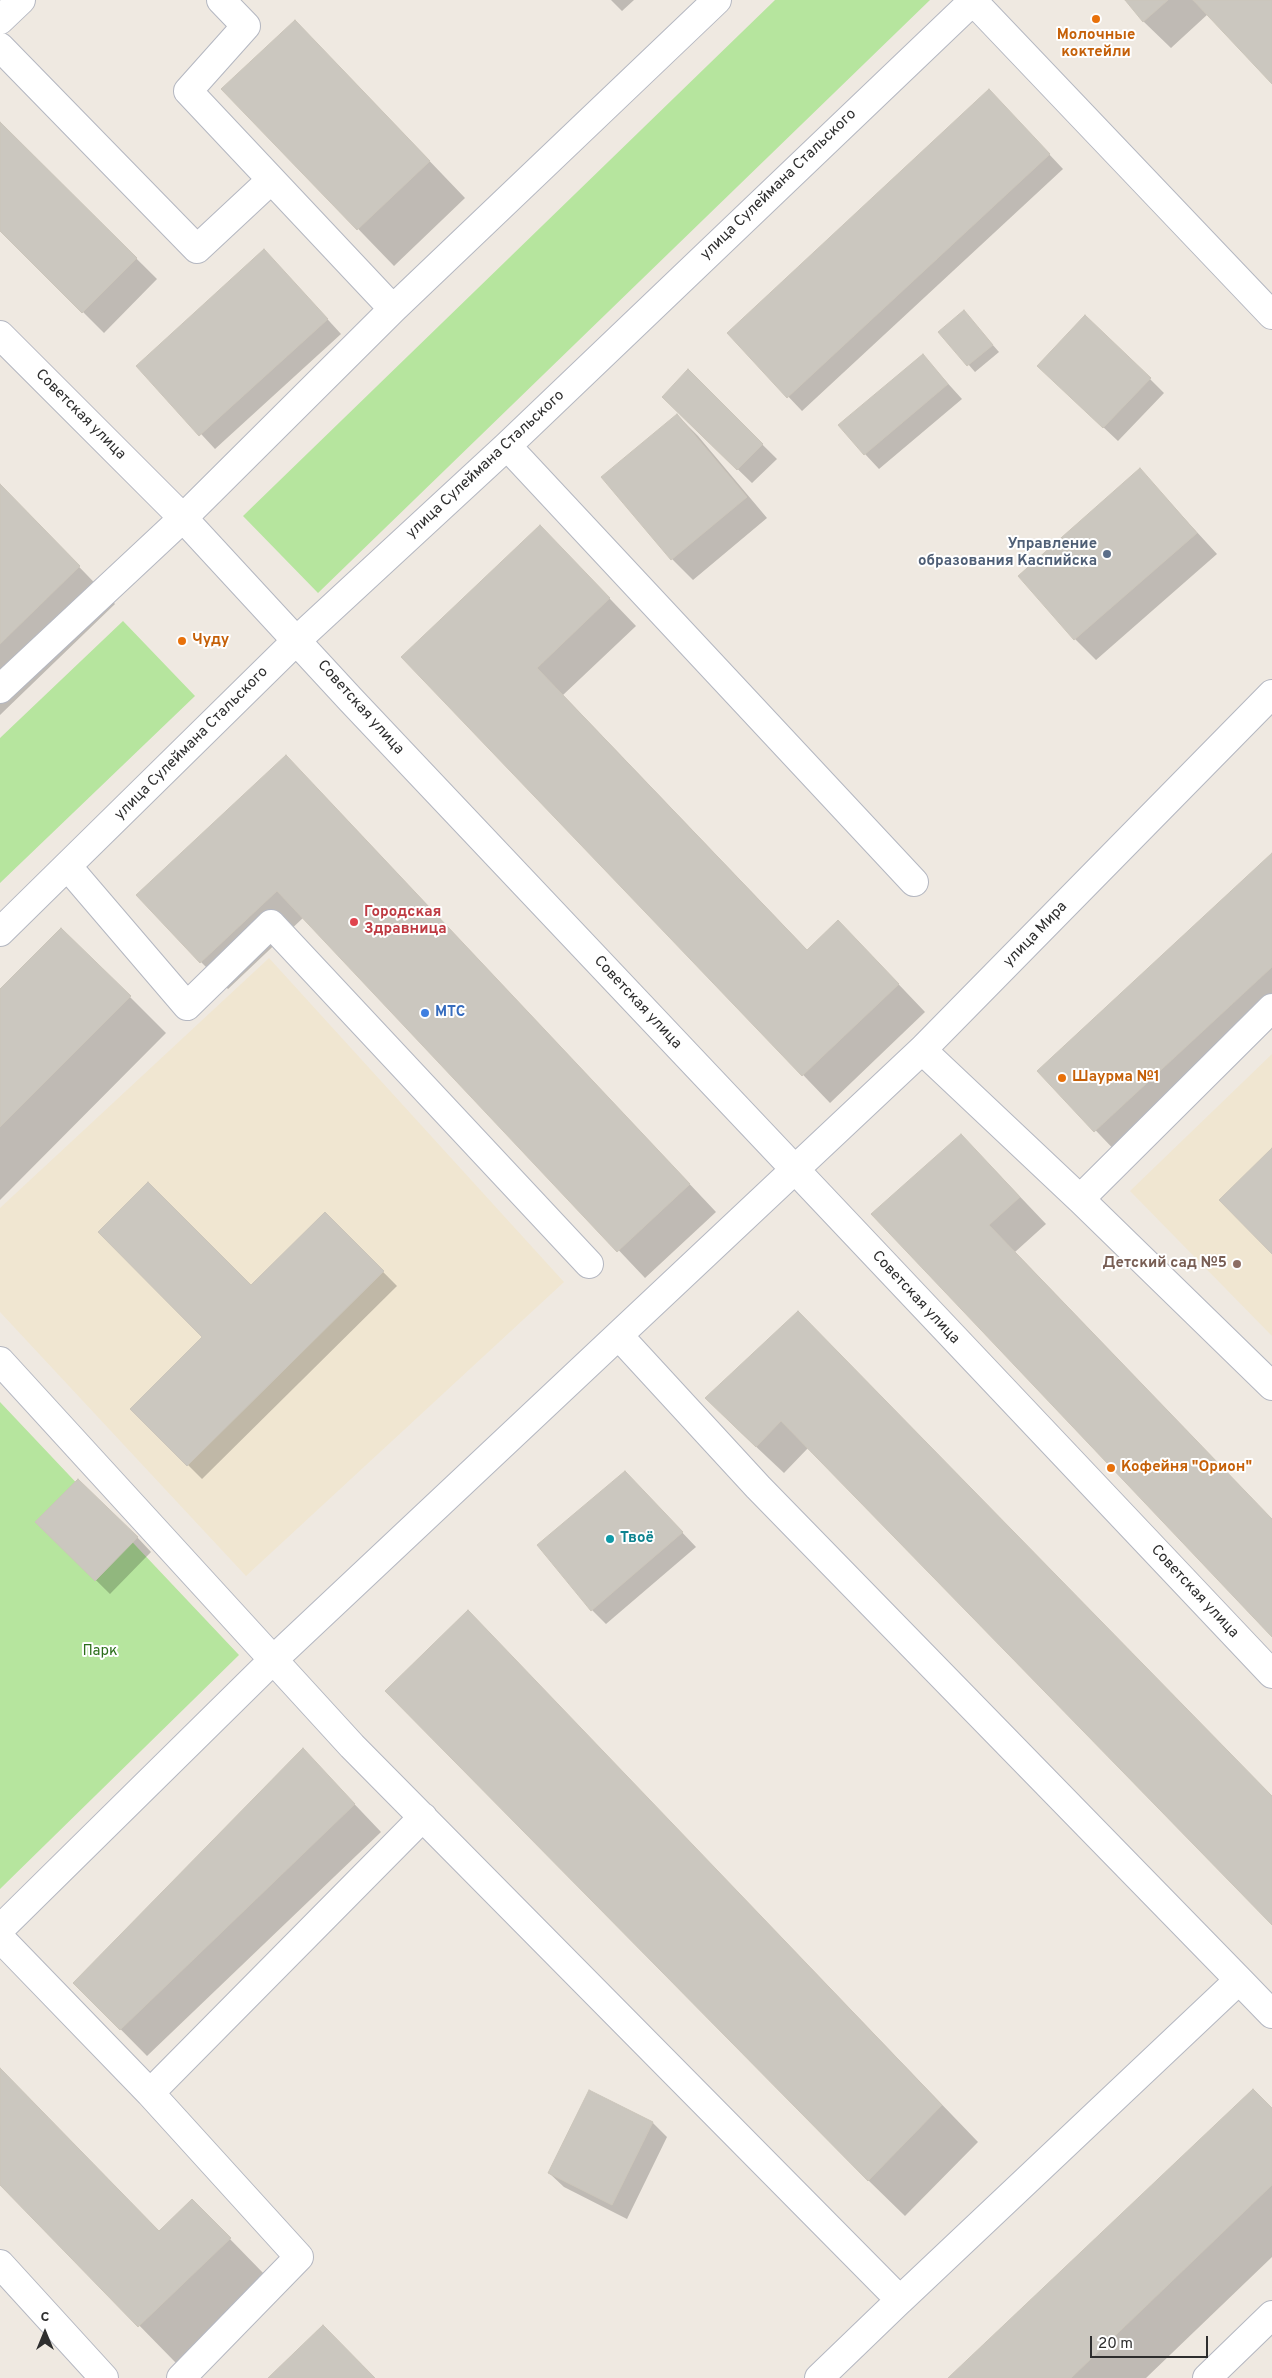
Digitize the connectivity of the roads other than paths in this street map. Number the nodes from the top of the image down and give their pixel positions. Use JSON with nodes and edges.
{"nodes":[{"id":1,"x":21,"y":0,"type":"edge"},
{"id":2,"x":221,"y":0,"type":"edge"},
{"id":3,"x":718,"y":0,"type":"edge"},
{"id":4,"x":973,"y":0,"type":"edge"},
{"id":5,"x":0,"y":20,"type":"edge"},
{"id":6,"x":0,"y":47,"type":"edge"},
{"id":7,"x":271,"y":180,"type":"junction"},
{"id":8,"x":393,"y":309,"type":"junction"},
{"id":9,"x":1272,"y":315,"type":"edge"},
{"id":10,"x":0,"y":335,"type":"edge"},
{"id":11,"x":507,"y":446,"type":"junction"},
{"id":12,"x":183,"y":518,"type":"junction"},
{"id":13,"x":297,"y":640,"type":"junction"},
{"id":14,"x":0,"y":689,"type":"edge"},
{"id":15,"x":1272,"y":694,"type":"edge"},
{"id":16,"x":68,"y":866,"type":"junction"},
{"id":17,"x":914,"y":882,"type":"dead end"},
{"id":18,"x":0,"y":932,"type":"edge"},
{"id":19,"x":1272,"y":1008,"type":"edge"},
{"id":20,"x":922,"y":1050,"type":"junction"},
{"id":21,"x":794,"y":1169,"type":"junction"},
{"id":22,"x":1080,"y":1199,"type":"junction"},
{"id":23,"x":589,"y":1264,"type":"dead end"},
{"id":24,"x":618,"y":1336,"type":"junction"},
{"id":25,"x":0,"y":1361,"type":"edge"},
{"id":26,"x":1272,"y":1386,"type":"edge"},
{"id":27,"x":274,"y":1659,"type":"junction"},
{"id":28,"x":1272,"y":1674,"type":"edge"},
{"id":29,"x":423,"y":1817,"type":"junction"},
{"id":30,"x":0,"y":1929,"type":"edge"},
{"id":31,"x":0,"y":1938,"type":"edge"},
{"id":32,"x":1239,"y":1980,"type":"junction"},
{"id":33,"x":1272,"y":2014,"type":"edge"},
{"id":34,"x":150,"y":2093,"type":"junction"},
{"id":35,"x":0,"y":2264,"type":"edge"},
{"id":36,"x":900,"y":2300,"type":"junction"},
{"id":37,"x":1272,"y":2315,"type":"edge"},
{"id":38,"x":104,"y":2378,"type":"edge"},
{"id":39,"x":182,"y":2378,"type":"edge"},
{"id":40,"x":819,"y":2378,"type":"edge"},
{"id":41,"x":1207,"y":2378,"type":"edge"}],
"edges":[{"from":1,"to":5,"type":"street"},
{"from":2,"to":7,"type":"street"},
{"from":3,"to":8,"type":"street"},
{"from":4,"to":9,"type":"street"},
{"from":4,"to":11,"type":"street","name":"улица Сулеймана Стальского"},
{"from":6,"to":7,"type":"street"},
{"from":7,"to":8,"type":"street"},
{"from":8,"to":12,"type":"street"},
{"from":10,"to":12,"type":"street","name":"Советская улица"},
{"from":11,"to":13,"type":"street","name":"улица Сулеймана Стальского"},
{"from":11,"to":17,"type":"street"},
{"from":12,"to":13,"type":"street","name":"Советская улица"},
{"from":12,"to":14,"type":"street"},
{"from":13,"to":16,"type":"street","name":"улица Сулеймана Стальского"},
{"from":13,"to":21,"type":"street","name":"Советская улица"},
{"from":15,"to":20,"type":"street","name":"улица Мира"},
{"from":16,"to":18,"type":"street","name":"улица Сулеймана Стальского"},
{"from":16,"to":23,"type":"street"},
{"from":19,"to":22,"type":"street"},
{"from":20,"to":21,"type":"street","name":"улица Мира"},
{"from":20,"to":22,"type":"street"},
{"from":21,"to":24,"type":"street","name":"улица Мира"},
{"from":21,"to":28,"type":"street","name":"Советская улица"},
{"from":22,"to":26,"type":"street"},
{"from":24,"to":27,"type":"street","name":"улица Мира"},
{"from":24,"to":32,"type":"street"},
{"from":25,"to":27,"type":"street"},
{"from":27,"to":29,"type":"street"},
{"from":27,"to":30,"type":"street","name":"улица Мира"},
{"from":29,"to":34,"type":"street"},
{"from":29,"to":36,"type":"street"},
{"from":31,"to":34,"type":"street"},
{"from":32,"to":33,"type":"street"},
{"from":32,"to":36,"type":"street"},
{"from":34,"to":39,"type":"street"},
{"from":35,"to":38,"type":"street"},
{"from":36,"to":40,"type":"street"},
{"from":37,"to":41,"type":"street"}]}
